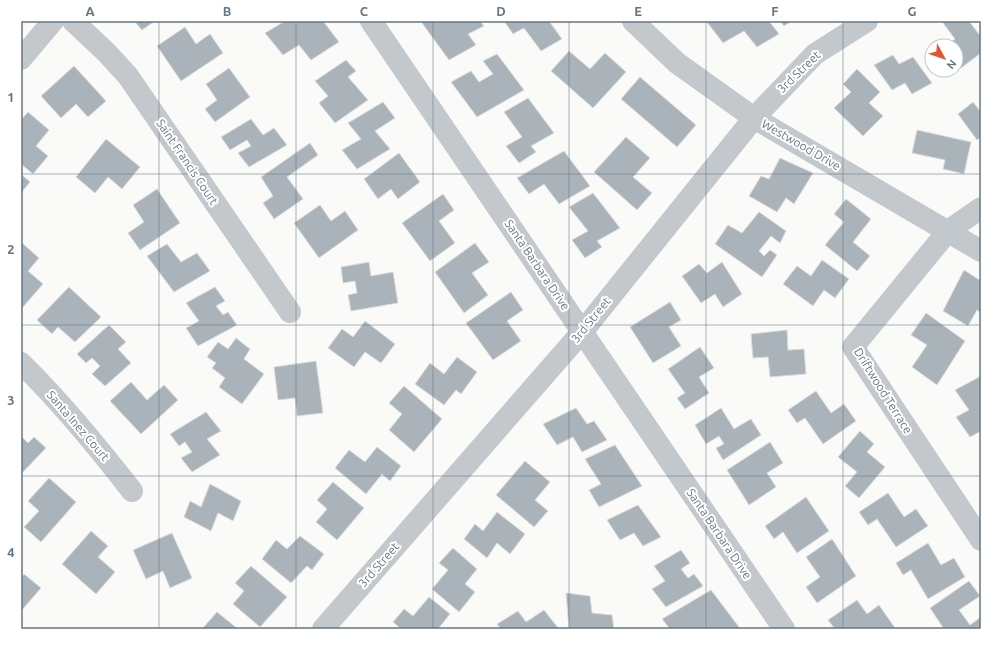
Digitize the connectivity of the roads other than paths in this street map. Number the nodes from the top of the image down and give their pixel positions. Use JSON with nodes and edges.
{"nodes":[{"id":1,"x":53,"y":21,"type":"edge"},
{"id":2,"x":73,"y":21,"type":"edge"},
{"id":3,"x":371,"y":21,"type":"edge"},
{"id":4,"x":633,"y":21,"type":"edge"},
{"id":5,"x":866,"y":21,"type":"edge"},
{"id":6,"x":21,"y":59,"type":"edge"},
{"id":7,"x":754,"y":118,"type":"junction"},
{"id":8,"x":981,"y":208,"type":"edge"},
{"id":9,"x":948,"y":231,"type":"junction"},
{"id":10,"x":981,"y":251,"type":"edge"},
{"id":11,"x":290,"y":312,"type":"dead end"},
{"id":12,"x":582,"y":332,"type":"junction"},
{"id":13,"x":21,"y":363,"type":"edge"},
{"id":14,"x":132,"y":491,"type":"dead end"},
{"id":15,"x":981,"y":540,"type":"edge"},
{"id":16,"x":323,"y":629,"type":"edge"},
{"id":17,"x":784,"y":629,"type":"edge"}],
"edges":[{"from":1,"to":6,"type":"street"},
{"from":2,"to":11,"type":"street","name":"Saint Francis Court"},
{"from":3,"to":12,"type":"street","name":"Santa Barbara Drive"},
{"from":4,"to":7,"type":"street","name":"Westwood Drive"},
{"from":5,"to":7,"type":"street","name":"3rd Street"},
{"from":7,"to":9,"type":"street","name":"Westwood Drive"},
{"from":7,"to":12,"type":"street","name":"3rd Street"},
{"from":8,"to":9,"type":"street"},
{"from":9,"to":10,"type":"street","name":"Westwood Drive"},
{"from":9,"to":15,"type":"street","name":"Driftwood Terrace"},
{"from":12,"to":16,"type":"street","name":"3rd Street"},
{"from":12,"to":17,"type":"street","name":"Santa Barbara Drive"},
{"from":13,"to":14,"type":"street","name":"Santa Inez Court"}]}
